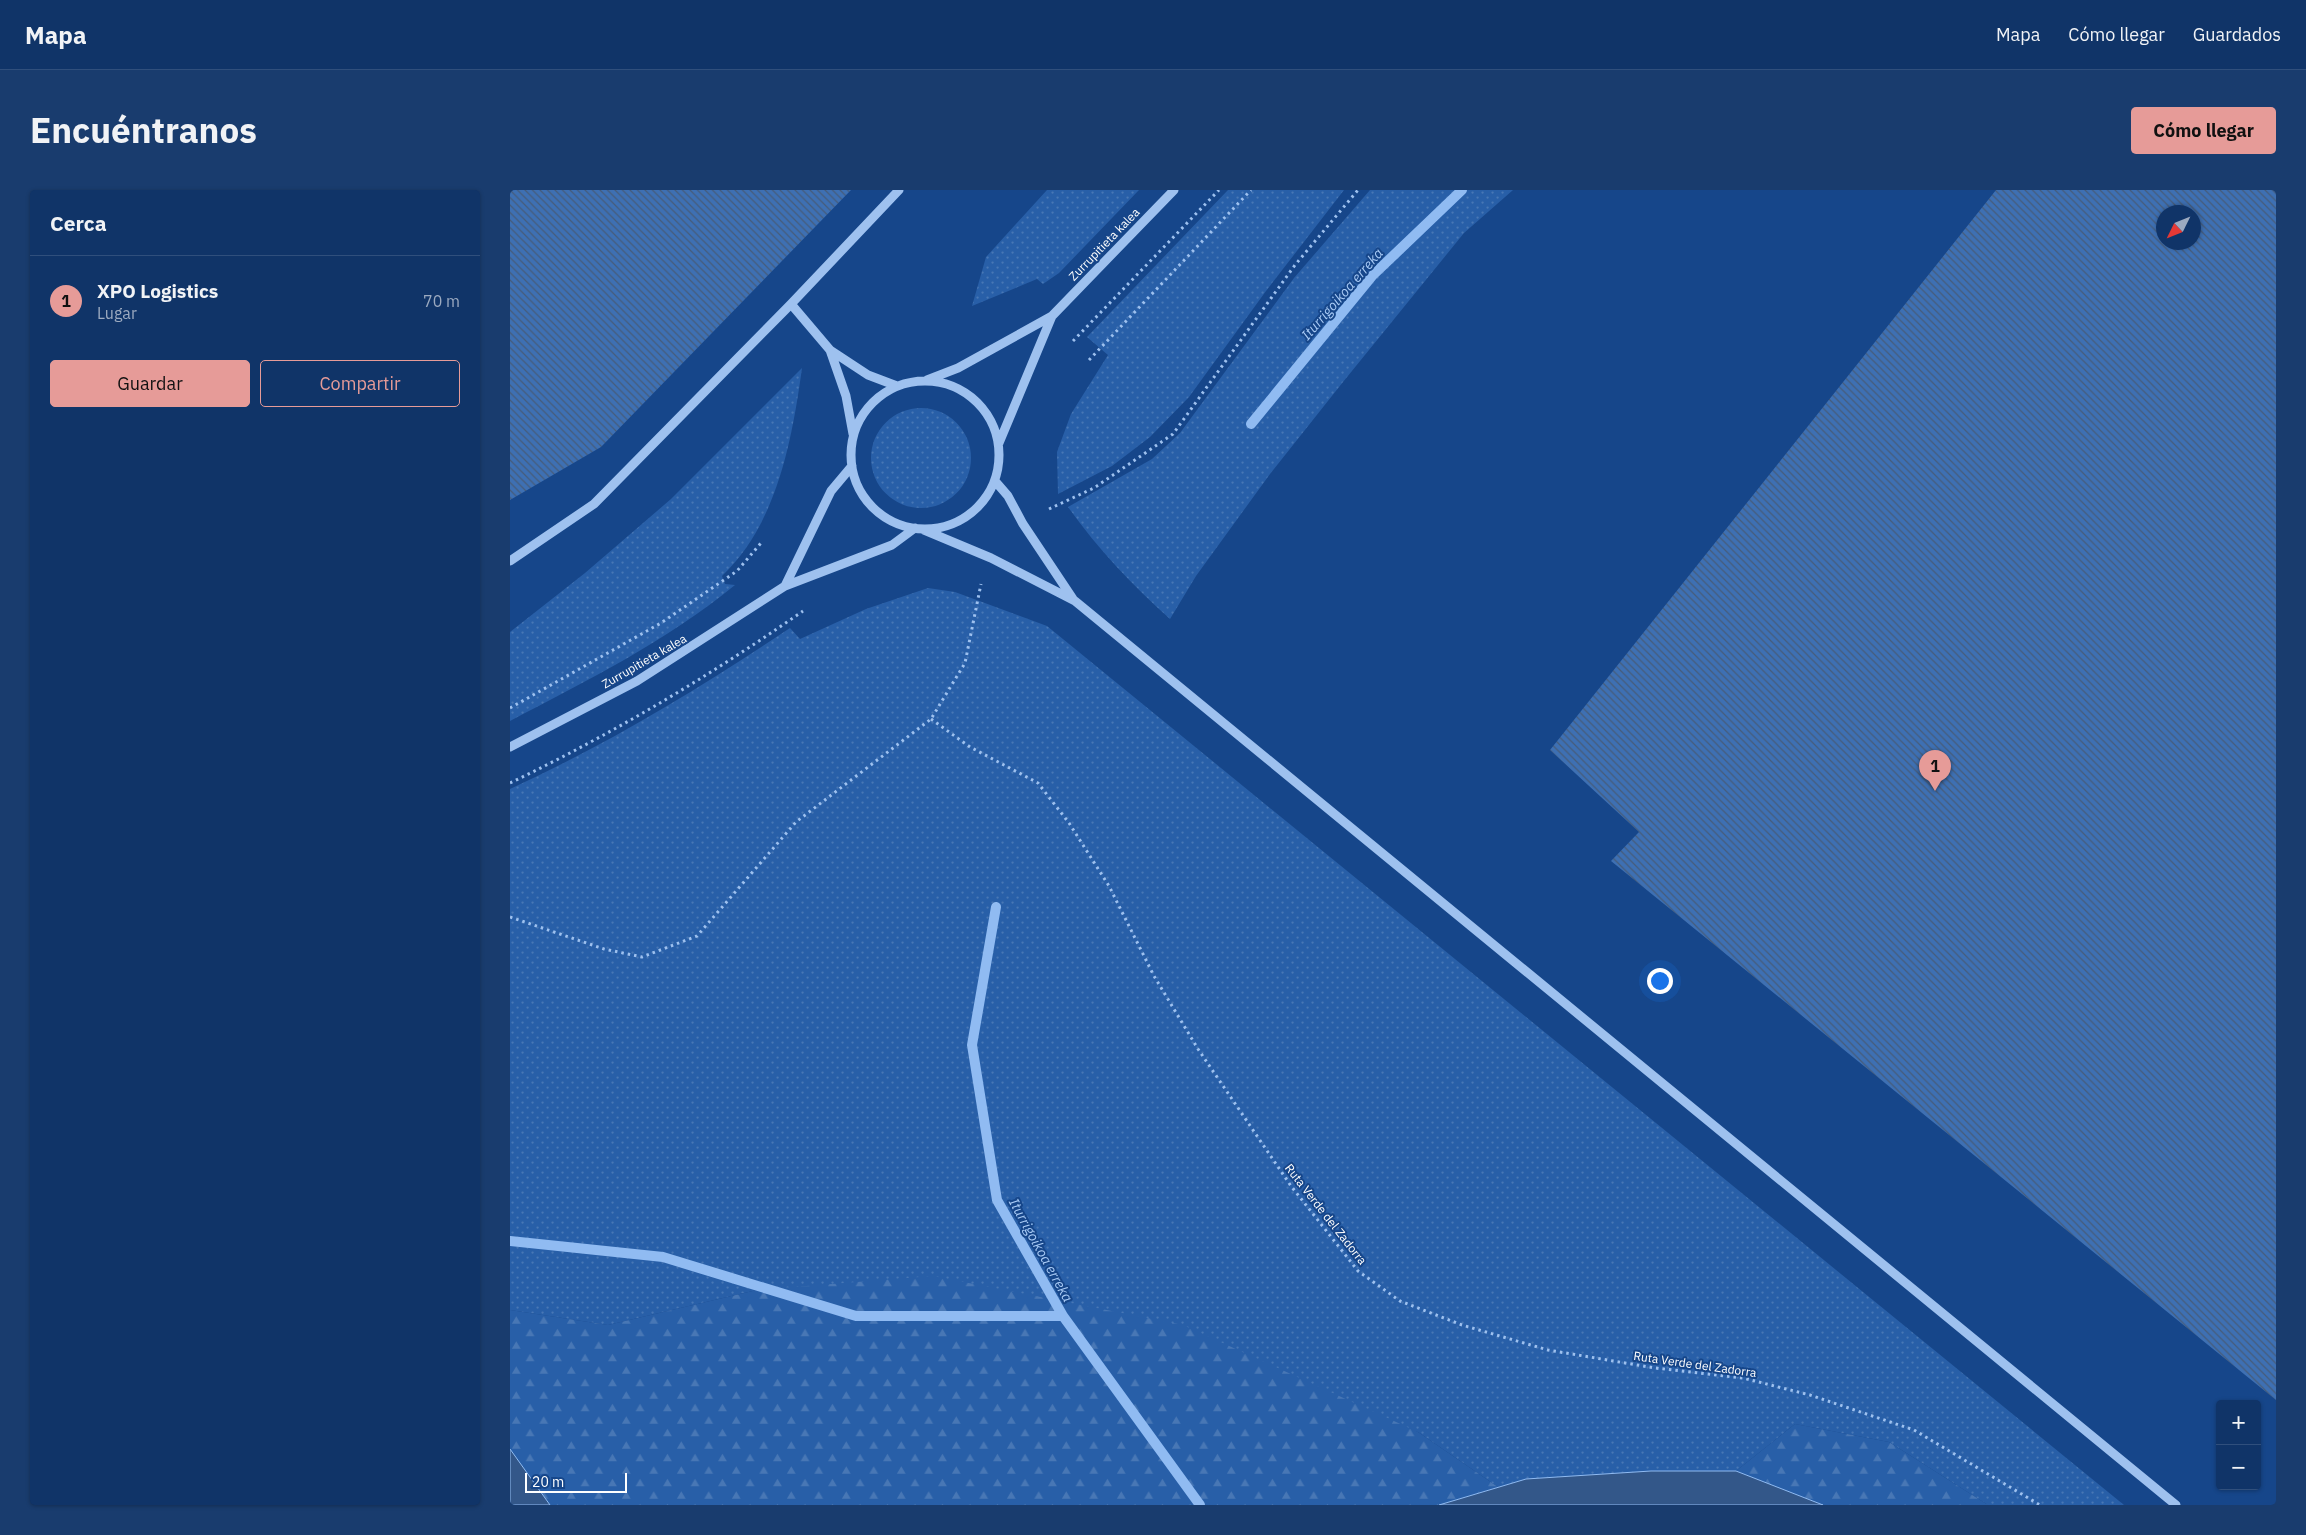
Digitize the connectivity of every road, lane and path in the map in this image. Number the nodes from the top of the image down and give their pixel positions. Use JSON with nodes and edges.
{"nodes":[{"id":1,"x":898,"y":190,"type":"edge"},
{"id":2,"x":1174,"y":190,"type":"edge"},
{"id":3,"x":1219,"y":190,"type":"edge"},
{"id":4,"x":1251,"y":190,"type":"edge"},
{"id":5,"x":1358,"y":190,"type":"edge"},
{"id":6,"x":791,"y":304,"type":"junction"},
{"id":7,"x":1052,"y":316,"type":"junction"},
{"id":8,"x":1073,"y":341,"type":"dead end"},
{"id":9,"x":830,"y":350,"type":"junction"},
{"id":10,"x":1089,"y":360,"type":"dead end"},
{"id":11,"x":927,"y":380,"type":"junction"},
{"id":12,"x":897,"y":386,"type":"junction"},
{"id":13,"x":854,"y":434,"type":"junction"},
{"id":14,"x":999,"y":443,"type":"junction"},
{"id":15,"x":852,"y":466,"type":"junction"},
{"id":16,"x":995,"y":481,"type":"junction"},
{"id":17,"x":1049,"y":509,"type":"dead end"},
{"id":18,"x":915,"y":528,"type":"junction"},
{"id":19,"x":924,"y":530,"type":"junction"},
{"id":20,"x":761,"y":543,"type":"dead end"},
{"id":21,"x":510,"y":561,"type":"edge"},
{"id":22,"x":981,"y":584,"type":"dead end"},
{"id":23,"x":785,"y":586,"type":"junction"},
{"id":24,"x":1075,"y":601,"type":"junction"},
{"id":25,"x":803,"y":611,"type":"dead end"},
{"id":26,"x":510,"y":708,"type":"edge"},
{"id":27,"x":932,"y":719,"type":"junction"},
{"id":28,"x":510,"y":748,"type":"edge"},
{"id":29,"x":510,"y":783,"type":"edge"},
{"id":30,"x":510,"y":917,"type":"edge"},
{"id":31,"x":2040,"y":1505,"type":"edge"},
{"id":32,"x":2176,"y":1505,"type":"edge"}],
"edges":[{"from":1,"to":6,"type":"street"},
{"from":2,"to":7,"type":"street","name":"Zurrupitieta kalea"},
{"from":3,"to":8,"type":"path"},
{"from":4,"to":10,"type":"path"},
{"from":5,"to":17,"type":"path"},
{"from":6,"to":9,"type":"street"},
{"from":6,"to":21,"type":"street"},
{"from":7,"to":11,"type":"street","name":"Zurrupitieta kalea"},
{"from":7,"to":14,"type":"street","name":"Zurrupitieta kalea"},
{"from":9,"to":12,"type":"street"},
{"from":9,"to":13,"type":"street"},
{"from":11,"to":12,"type":"street"},
{"from":11,"to":14,"type":"street"},
{"from":12,"to":13,"type":"street"},
{"from":13,"to":15,"type":"street"},
{"from":14,"to":16,"type":"street"},
{"from":15,"to":18,"type":"street"},
{"from":15,"to":23,"type":"street"},
{"from":16,"to":19,"type":"street"},
{"from":16,"to":24,"type":"street"},
{"from":18,"to":19,"type":"street"},
{"from":18,"to":23,"type":"street","name":"Zurrupitieta kalea"},
{"from":19,"to":24,"type":"street"},
{"from":20,"to":26,"type":"path"},
{"from":22,"to":27,"type":"path"},
{"from":23,"to":28,"type":"street","name":"Zurrupitieta kalea"},
{"from":24,"to":32,"type":"street"},
{"from":25,"to":29,"type":"path"},
{"from":27,"to":30,"type":"path"},
{"from":27,"to":31,"type":"path","name":"Ruta Verde del Zadorra"}]}
